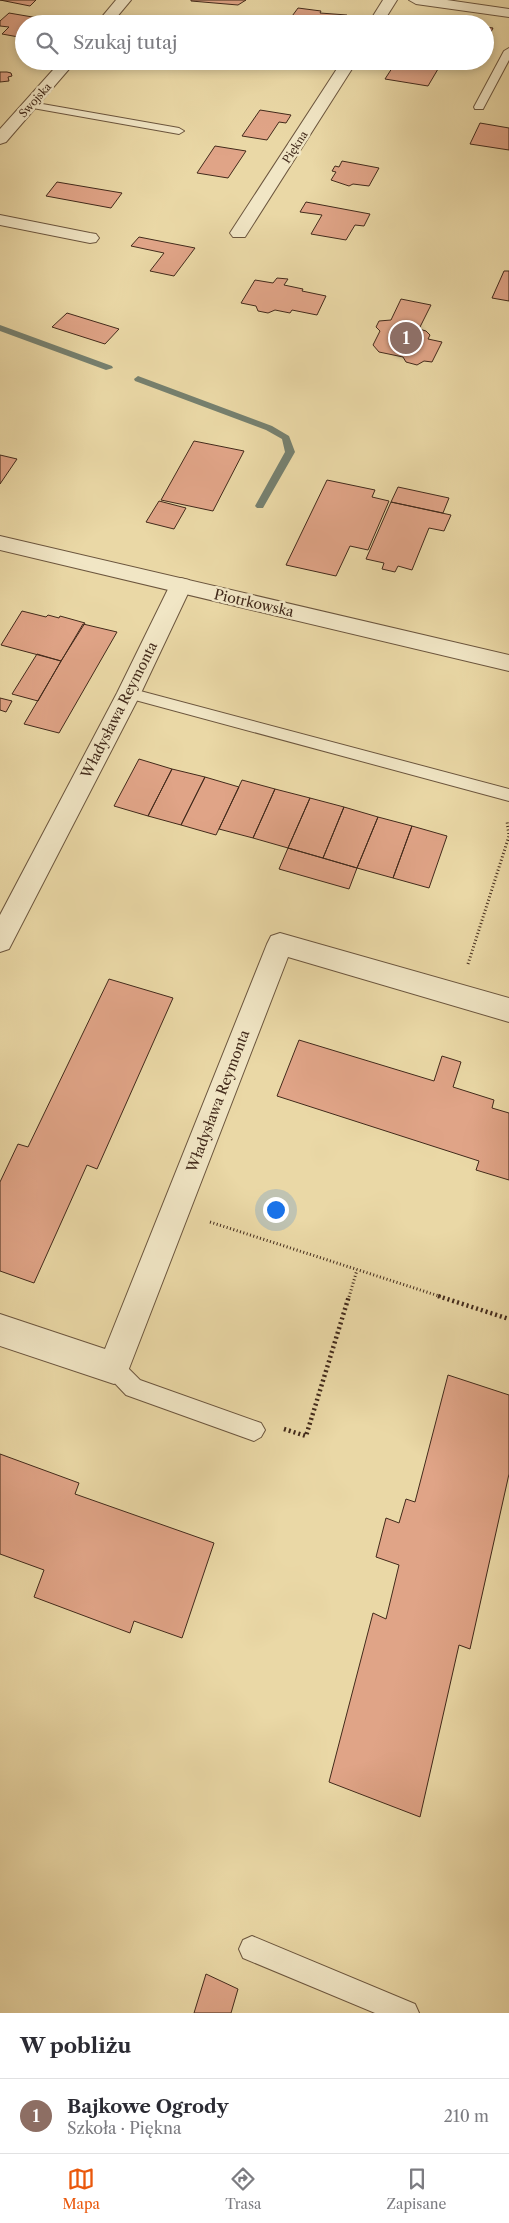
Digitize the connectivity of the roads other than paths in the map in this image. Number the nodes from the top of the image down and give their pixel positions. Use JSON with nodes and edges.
{"nodes":[{"id":1,"x":124,"y":0,"type":"edge"},
{"id":2,"x":390,"y":0,"type":"edge"},
{"id":3,"x":416,"y":0,"type":"edge"},
{"id":4,"x":509,"y":13,"type":"edge"},
{"id":5,"x":111,"y":15,"type":"edge"},
{"id":6,"x":381,"y":15,"type":"edge"},
{"id":7,"x":509,"y":51,"type":"edge"},
{"id":8,"x":61,"y":70,"type":"edge"},
{"id":9,"x":344,"y":70,"type":"edge"},
{"id":10,"x":31,"y":105,"type":"junction"},
{"id":11,"x":479,"y":107,"type":"dead end"},
{"id":12,"x":178,"y":131,"type":"dead end"},
{"id":13,"x":0,"y":139,"type":"edge"},
{"id":14,"x":0,"y":220,"type":"edge"},
{"id":15,"x":240,"y":233,"type":"dead end"},
{"id":16,"x":90,"y":238,"type":"dead end"},
{"id":17,"x":0,"y":543,"type":"edge"},
{"id":18,"x":181,"y":585,"type":"junction"},
{"id":19,"x":509,"y":663,"type":"edge"},
{"id":20,"x":128,"y":694,"type":"junction"},
{"id":21,"x":508,"y":794,"type":"edge"},
{"id":22,"x":0,"y":941,"type":"edge"},
{"id":23,"x":509,"y":1010,"type":"edge"},
{"id":24,"x":0,"y":1330,"type":"edge"},
{"id":25,"x":114,"y":1368,"type":"junction"},
{"id":26,"x":254,"y":1430,"type":"road end"},
{"id":27,"x":252,"y":1949,"type":"dead end"},
{"id":28,"x":406,"y":2013,"type":"edge"}],
"edges":[{"from":1,"to":5,"type":"street"},
{"from":2,"to":6,"type":"street"},
{"from":3,"to":4,"type":"street"},
{"from":7,"to":11,"type":"lane"},
{"from":8,"to":10,"type":"street","name":"Swojska"},
{"from":9,"to":15,"type":"street","name":"Piękna"},
{"from":10,"to":12,"type":"lane"},
{"from":10,"to":13,"type":"street","name":"Swojska"},
{"from":14,"to":16,"type":"street"},
{"from":17,"to":18,"type":"street","name":"Piotrkowska"},
{"from":18,"to":19,"type":"street","name":"Piotrkowska"},
{"from":18,"to":20,"type":"street","name":"Władysława Reymonta"},
{"from":20,"to":21,"type":"lane"},
{"from":20,"to":22,"type":"street","name":"Władysława Reymonta"},
{"from":23,"to":25,"type":"street","name":"Władysława Reymonta"},
{"from":24,"to":25,"type":"street"},
{"from":25,"to":26,"type":"lane"},
{"from":27,"to":28,"type":"lane"}]}
